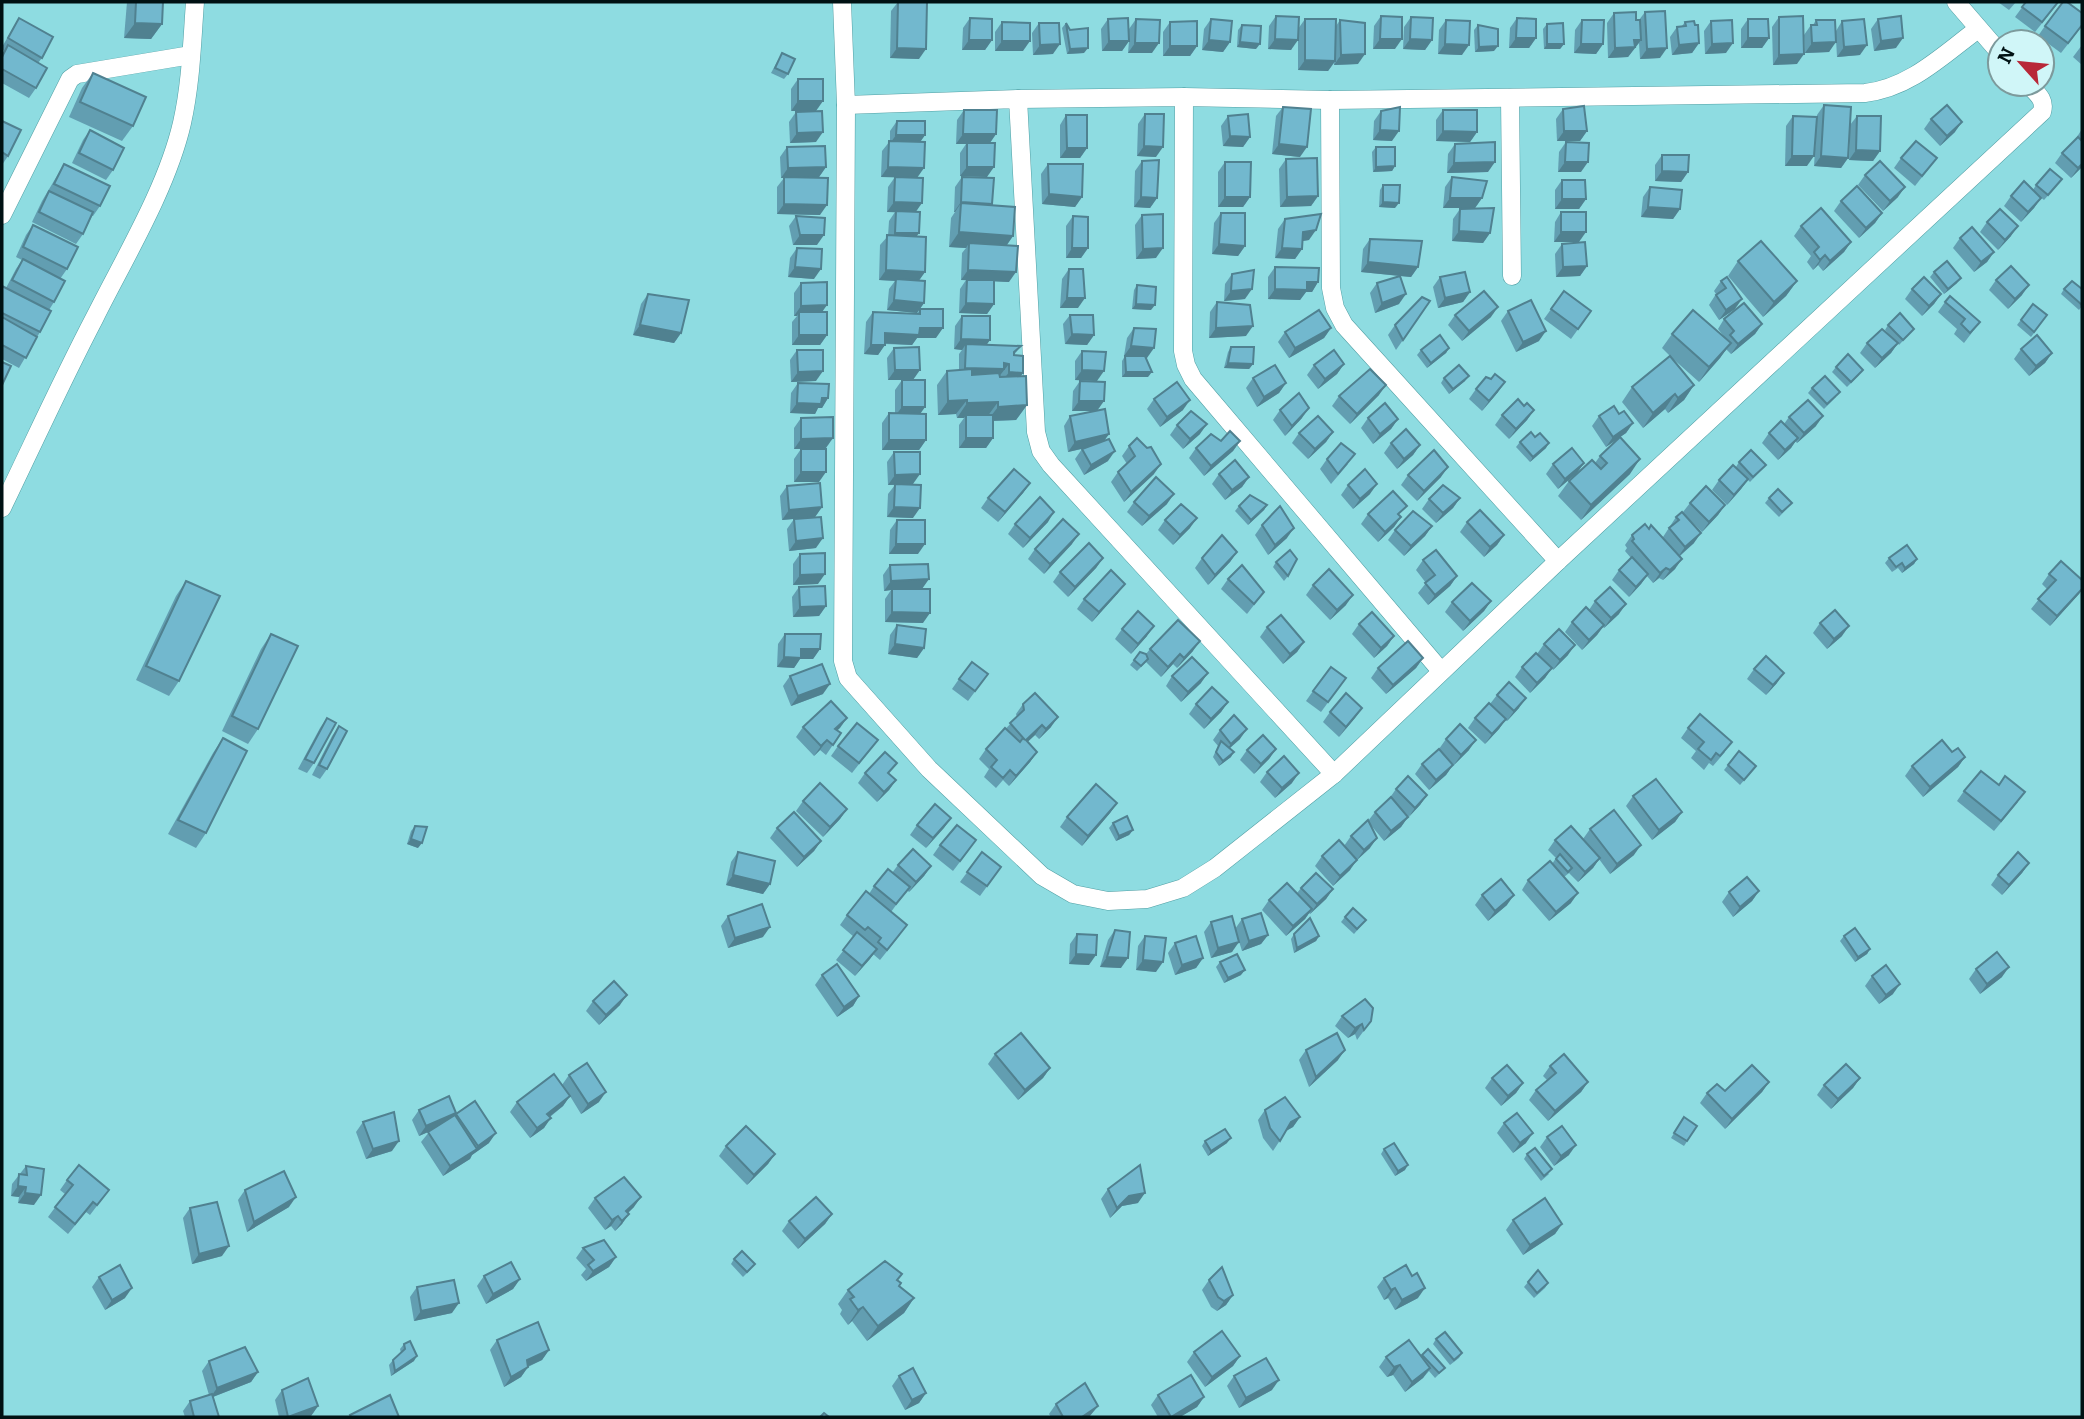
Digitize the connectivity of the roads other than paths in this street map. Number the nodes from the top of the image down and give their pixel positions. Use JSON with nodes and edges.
{"nodes":[{"id":1,"x":195,"y":2,"type":"edge"},
{"id":2,"x":842,"y":2,"type":"edge"},
{"id":3,"x":1956,"y":2,"type":"edge"},
{"id":4,"x":1978,"y":29,"type":"junction"},
{"id":5,"x":1986,"y":38,"type":"edge"},
{"id":6,"x":191,"y":55,"type":"junction"},
{"id":7,"x":1184,"y":97,"type":"junction"},
{"id":8,"x":1510,"y":98,"type":"junction"},
{"id":9,"x":2041,"y":98,"type":"edge"},
{"id":10,"x":1018,"y":99,"type":"junction"},
{"id":11,"x":1330,"y":100,"type":"junction"},
{"id":12,"x":846,"y":105,"type":"junction"},
{"id":13,"x":2,"y":215,"type":"edge"},
{"id":14,"x":1512,"y":276,"type":"dead end"},
{"id":15,"x":2,"y":508,"type":"edge"},
{"id":16,"x":1558,"y":561,"type":"junction"},
{"id":17,"x":1441,"y":671,"type":"junction"},
{"id":18,"x":1334,"y":774,"type":"junction"}],
"edges":[{"from":1,"to":6,"type":"street"},
{"from":2,"to":12,"type":"street"},
{"from":3,"to":4,"type":"street"},
{"from":4,"to":5,"type":"street"},
{"from":4,"to":8,"type":"street"},
{"from":6,"to":13,"type":"street"},
{"from":6,"to":15,"type":"street"},
{"from":7,"to":10,"type":"street"},
{"from":7,"to":11,"type":"street"},
{"from":7,"to":17,"type":"street"},
{"from":8,"to":11,"type":"street"},
{"from":8,"to":14,"type":"street"},
{"from":9,"to":16,"type":"street"},
{"from":10,"to":12,"type":"street"},
{"from":10,"to":18,"type":"street"},
{"from":11,"to":16,"type":"street"},
{"from":12,"to":18,"type":"street"},
{"from":16,"to":17,"type":"street"},
{"from":17,"to":18,"type":"street"}]}
